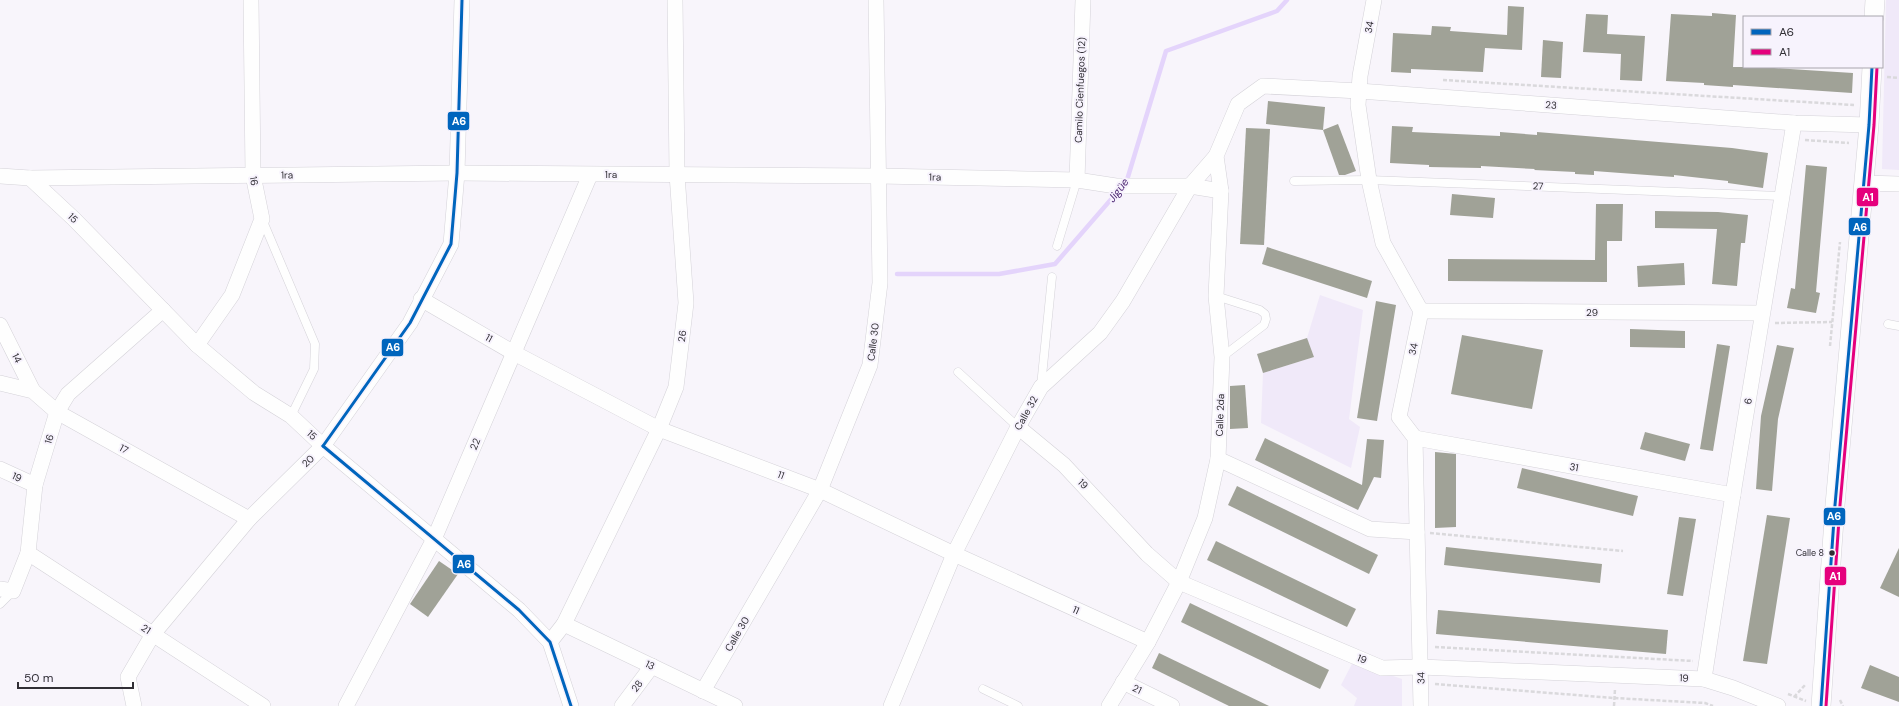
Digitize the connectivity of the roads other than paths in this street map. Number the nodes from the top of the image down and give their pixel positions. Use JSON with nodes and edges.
{"nodes":[{"id":1,"x":252,"y":0,"type":"edge"},
{"id":2,"x":462,"y":0,"type":"edge"},
{"id":3,"x":675,"y":0,"type":"edge"},
{"id":4,"x":876,"y":0,"type":"edge"},
{"id":5,"x":1083,"y":0,"type":"edge"},
{"id":6,"x":1374,"y":0,"type":"edge"},
{"id":7,"x":1875,"y":0,"type":"edge"},
{"id":8,"x":1874,"y":16,"type":"edge"},
{"id":9,"x":1872,"y":68,"type":"edge"},
{"id":10,"x":1359,"y":91,"type":"junction"},
{"id":11,"x":1238,"y":104,"type":"joint"},
{"id":12,"x":1794,"y":123,"type":"junction"},
{"id":13,"x":1869,"y":125,"type":"junction"},
{"id":14,"x":1216,"y":156,"type":"junction"},
{"id":15,"x":457,"y":173,"type":"junction"},
{"id":16,"x":677,"y":174,"type":"junction"},
{"id":17,"x":253,"y":175,"type":"junction"},
{"id":18,"x":590,"y":175,"type":"junction"},
{"id":19,"x":0,"y":176,"type":"edge"},
{"id":20,"x":878,"y":176,"type":"junction"},
{"id":21,"x":30,"y":178,"type":"junction"},
{"id":22,"x":1077,"y":180,"type":"junction"},
{"id":23,"x":1369,"y":180,"type":"junction"},
{"id":24,"x":1294,"y":181,"type":"dead end"},
{"id":25,"x":1864,"y":183,"type":"junction"},
{"id":26,"x":1899,"y":184,"type":"edge"},
{"id":27,"x":1190,"y":186,"type":"junction"},
{"id":28,"x":1220,"y":192,"type":"junction"},
{"id":29,"x":1783,"y":196,"type":"junction"},
{"id":30,"x":262,"y":219,"type":"junction"},
{"id":31,"x":1057,"y":246,"type":"dead end"},
{"id":32,"x":1052,"y":278,"type":"dead end"},
{"id":33,"x":1216,"y":296,"type":"junction"},
{"id":34,"x":421,"y":299,"type":"junction"},
{"id":35,"x":164,"y":310,"type":"junction"},
{"id":36,"x":1421,"y":311,"type":"junction"},
{"id":37,"x":1761,"y":318,"type":"junction"},
{"id":38,"x":1888,"y":324,"type":"dead end"},
{"id":39,"x":0,"y":325,"type":"edge"},
{"id":40,"x":1899,"y":326,"type":"edge"},
{"id":41,"x":197,"y":345,"type":"junction"},
{"id":42,"x":514,"y":353,"type":"junction"},
{"id":43,"x":1222,"y":357,"type":"junction"},
{"id":44,"x":958,"y":372,"type":"dead end"},
{"id":45,"x":0,"y":383,"type":"edge"},
{"id":46,"x":1041,"y":387,"type":"junction"},
{"id":47,"x":33,"y":391,"type":"junction"},
{"id":48,"x":57,"y":412,"type":"junction"},
{"id":49,"x":291,"y":416,"type":"junction"},
{"id":50,"x":1018,"y":427,"type":"junction"},
{"id":51,"x":659,"y":429,"type":"junction"},
{"id":52,"x":1415,"y":438,"type":"junction"},
{"id":53,"x":323,"y":446,"type":"junction"},
{"id":54,"x":1218,"y":459,"type":"junction"},
{"id":55,"x":0,"y":469,"type":"edge"},
{"id":56,"x":35,"y":485,"type":"junction"},
{"id":57,"x":820,"y":490,"type":"junction"},
{"id":58,"x":1733,"y":495,"type":"junction"},
{"id":59,"x":249,"y":519,"type":"junction"},
{"id":60,"x":1417,"y":532,"type":"junction"},
{"id":61,"x":434,"y":539,"type":"junction"},
{"id":62,"x":28,"y":553,"type":"junction"},
{"id":63,"x":954,"y":554,"type":"junction"},
{"id":64,"x":1179,"y":582,"type":"junction"},
{"id":65,"x":6,"y":590,"type":"edge"},
{"id":66,"x":0,"y":604,"type":"edge"},
{"id":67,"x":564,"y":624,"type":"junction"},
{"id":68,"x":153,"y":634,"type":"junction"},
{"id":69,"x":550,"y":642,"type":"junction"},
{"id":70,"x":1148,"y":642,"type":"junction"},
{"id":71,"x":652,"y":666,"type":"junction"},
{"id":72,"x":1421,"y":667,"type":"junction"},
{"id":73,"x":1704,"y":679,"type":"junction"},
{"id":74,"x":1123,"y":682,"type":"junction"},
{"id":75,"x":984,"y":689,"type":"dead end"},
{"id":76,"x":703,"y":691,"type":"junction"},
{"id":77,"x":134,"y":706,"type":"edge"},
{"id":78,"x":263,"y":706,"type":"edge"},
{"id":79,"x":346,"y":706,"type":"edge"},
{"id":80,"x":571,"y":706,"type":"edge"},
{"id":81,"x":622,"y":706,"type":"edge"},
{"id":82,"x":735,"y":706,"type":"edge"},
{"id":83,"x":891,"y":706,"type":"edge"},
{"id":84,"x":1018,"y":706,"type":"edge"},
{"id":85,"x":1109,"y":706,"type":"edge"},
{"id":86,"x":1172,"y":706,"type":"edge"},
{"id":87,"x":1422,"y":706,"type":"edge"},
{"id":88,"x":1778,"y":706,"type":"edge"},
{"id":89,"x":1821,"y":706,"type":"edge"}],
"edges":[{"from":1,"to":17,"type":"street","name":"16"},
{"from":2,"to":15,"type":"street","name":"20"},
{"from":3,"to":16,"type":"street","name":"26"},
{"from":4,"to":20,"type":"street","name":"Calle 30"},
{"from":5,"to":22,"type":"street","name":"Camilo Cienfuegos (12)"},
{"from":6,"to":10,"type":"street","name":"34"},
{"from":7,"to":8,"type":"street"},
{"from":9,"to":13,"type":"street"},
{"from":10,"to":11,"type":"street","name":"23"},
{"from":10,"to":12,"type":"street","name":"23"},
{"from":10,"to":23,"type":"street","name":"34"},
{"from":11,"to":14,"type":"street","name":"Calle 2da"},
{"from":12,"to":13,"type":"street","name":"23"},
{"from":12,"to":29,"type":"street","name":"6"},
{"from":13,"to":25,"type":"street"},
{"from":14,"to":27,"type":"street","name":"Calle 32"},
{"from":14,"to":28,"type":"street","name":"Calle 2da"},
{"from":15,"to":17,"type":"street","name":"1ra"},
{"from":15,"to":18,"type":"street","name":"1ra"},
{"from":15,"to":34,"type":"street","name":"20"},
{"from":16,"to":18,"type":"street","name":"1ra"},
{"from":16,"to":20,"type":"street","name":"1ra"},
{"from":16,"to":51,"type":"street","name":"26"},
{"from":17,"to":21,"type":"street","name":"1ra"},
{"from":17,"to":30,"type":"street","name":"16"},
{"from":18,"to":42,"type":"street","name":"22"},
{"from":19,"to":21,"type":"street","name":"1ra"},
{"from":20,"to":22,"type":"street","name":"1ra"},
{"from":20,"to":57,"type":"street","name":"Calle 30"},
{"from":21,"to":35,"type":"street","name":"15"},
{"from":22,"to":27,"type":"street","name":"1ra"},
{"from":22,"to":31,"type":"lane"},
{"from":23,"to":24,"type":"lane","name":"27"},
{"from":23,"to":29,"type":"lane","name":"27"},
{"from":23,"to":36,"type":"street","name":"34"},
{"from":25,"to":26,"type":"street"},
{"from":25,"to":89,"type":"street"},
{"from":27,"to":28,"type":"street","name":"1ra"},
{"from":27,"to":46,"type":"street","name":"Calle 32"},
{"from":28,"to":33,"type":"street","name":"Calle 2da"},
{"from":29,"to":37,"type":"street","name":"6"},
{"from":30,"to":41,"type":"street"},
{"from":30,"to":49,"type":"lane"},
{"from":32,"to":46,"type":"lane"},
{"from":33,"to":43,"type":"street","name":"Calle 2da"},
{"from":33,"to":43,"type":"lane"},
{"from":34,"to":42,"type":"street","name":"11"},
{"from":34,"to":53,"type":"street","name":"20"},
{"from":35,"to":41,"type":"street","name":"15"},
{"from":35,"to":48,"type":"street","name":"16"},
{"from":36,"to":37,"type":"street","name":"29"},
{"from":36,"to":52,"type":"street","name":"34"},
{"from":37,"to":58,"type":"street","name":"6"},
{"from":38,"to":40,"type":"lane"},
{"from":39,"to":47,"type":"street","name":"14"},
{"from":41,"to":49,"type":"street","name":"15"},
{"from":42,"to":51,"type":"street","name":"11"},
{"from":42,"to":61,"type":"street","name":"22"},
{"from":43,"to":54,"type":"street","name":"Calle 2da"},
{"from":44,"to":50,"type":"lane"},
{"from":45,"to":47,"type":"street","name":"17"},
{"from":46,"to":50,"type":"street","name":"Calle 32"},
{"from":47,"to":48,"type":"street","name":"17"},
{"from":48,"to":56,"type":"street","name":"16"},
{"from":48,"to":59,"type":"street","name":"17"},
{"from":49,"to":53,"type":"street","name":"15"},
{"from":50,"to":63,"type":"street","name":"Calle 32"},
{"from":50,"to":64,"type":"street","name":"19"},
{"from":51,"to":57,"type":"street","name":"11"},
{"from":51,"to":67,"type":"street","name":"26"},
{"from":52,"to":58,"type":"street","name":"31"},
{"from":52,"to":60,"type":"street","name":"34"},
{"from":53,"to":59,"type":"street","name":"20"},
{"from":53,"to":61,"type":"street","name":"15"},
{"from":54,"to":60,"type":"street"},
{"from":54,"to":64,"type":"street","name":"Calle 2da"},
{"from":55,"to":56,"type":"street","name":"19"},
{"from":56,"to":62,"type":"street","name":"16"},
{"from":57,"to":63,"type":"street","name":"11"},
{"from":57,"to":76,"type":"street","name":"Calle 30"},
{"from":58,"to":73,"type":"street","name":"6"},
{"from":59,"to":68,"type":"street","name":"20"},
{"from":60,"to":72,"type":"street","name":"34"},
{"from":61,"to":69,"type":"street","name":"15"},
{"from":61,"to":79,"type":"street","name":"22"},
{"from":62,"to":65,"type":"street","name":"16"},
{"from":62,"to":68,"type":"street","name":"21"},
{"from":63,"to":70,"type":"street","name":"11"},
{"from":63,"to":83,"type":"street","name":"Calle 32"},
{"from":64,"to":70,"type":"street","name":"Calle 2da"},
{"from":64,"to":72,"type":"street","name":"19"},
{"from":65,"to":66,"type":"lane","name":"16"},
{"from":67,"to":69,"type":"street","name":"26"},
{"from":67,"to":71,"type":"street","name":"13"},
{"from":68,"to":77,"type":"street","name":"20"},
{"from":68,"to":78,"type":"street","name":"21"},
{"from":69,"to":80,"type":"street","name":"15"},
{"from":70,"to":74,"type":"street","name":"Calle 2da"},
{"from":71,"to":76,"type":"street","name":"13"},
{"from":71,"to":81,"type":"street","name":"28"},
{"from":72,"to":73,"type":"street","name":"19"},
{"from":72,"to":87,"type":"street","name":"34"},
{"from":73,"to":88,"type":"street","name":"19"},
{"from":74,"to":85,"type":"street","name":"Calle 2da"},
{"from":74,"to":86,"type":"street","name":"21"},
{"from":75,"to":84,"type":"lane"},
{"from":76,"to":82,"type":"street","name":"13"}]}
